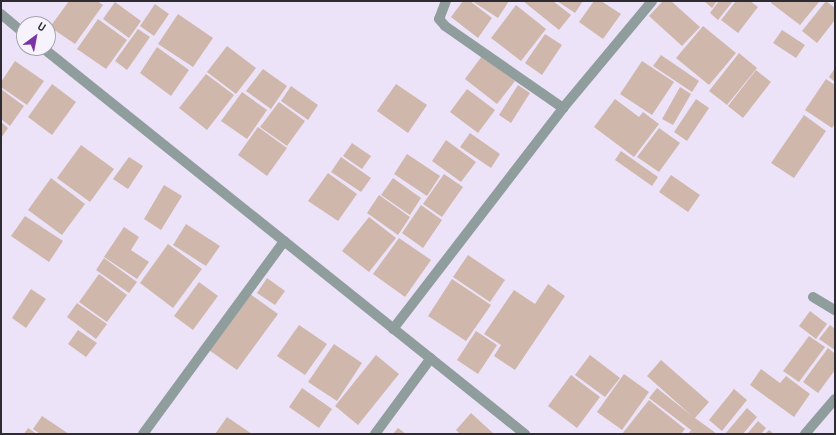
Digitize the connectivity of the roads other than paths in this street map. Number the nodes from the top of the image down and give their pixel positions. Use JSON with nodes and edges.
{"nodes":[{"id":1,"x":446,"y":1,"type":"edge"},
{"id":2,"x":652,"y":1,"type":"edge"},
{"id":3,"x":1,"y":14,"type":"edge"},
{"id":4,"x":16,"y":26,"type":"edge"},
{"id":5,"x":53,"y":56,"type":"edge"},
{"id":6,"x":563,"y":108,"type":"junction"},
{"id":7,"x":284,"y":241,"type":"junction"},
{"id":8,"x":813,"y":297,"type":"dead end"},
{"id":9,"x":835,"y":310,"type":"edge"},
{"id":10,"x":393,"y":329,"type":"junction"},
{"id":11,"x":431,"y":358,"type":"junction"},
{"id":12,"x":835,"y":399,"type":"edge"},
{"id":13,"x":143,"y":434,"type":"edge"},
{"id":14,"x":374,"y":434,"type":"edge"},
{"id":15,"x":525,"y":434,"type":"edge"},
{"id":16,"x":805,"y":434,"type":"edge"}],
"edges":[{"from":1,"to":6,"type":"street"},
{"from":2,"to":6,"type":"street"},
{"from":3,"to":4,"type":"street"},
{"from":5,"to":7,"type":"street"},
{"from":6,"to":10,"type":"street"},
{"from":7,"to":10,"type":"street"},
{"from":7,"to":13,"type":"street"},
{"from":8,"to":9,"type":"street"},
{"from":10,"to":11,"type":"street"},
{"from":11,"to":14,"type":"street"},
{"from":11,"to":15,"type":"street"},
{"from":12,"to":16,"type":"street"}]}
